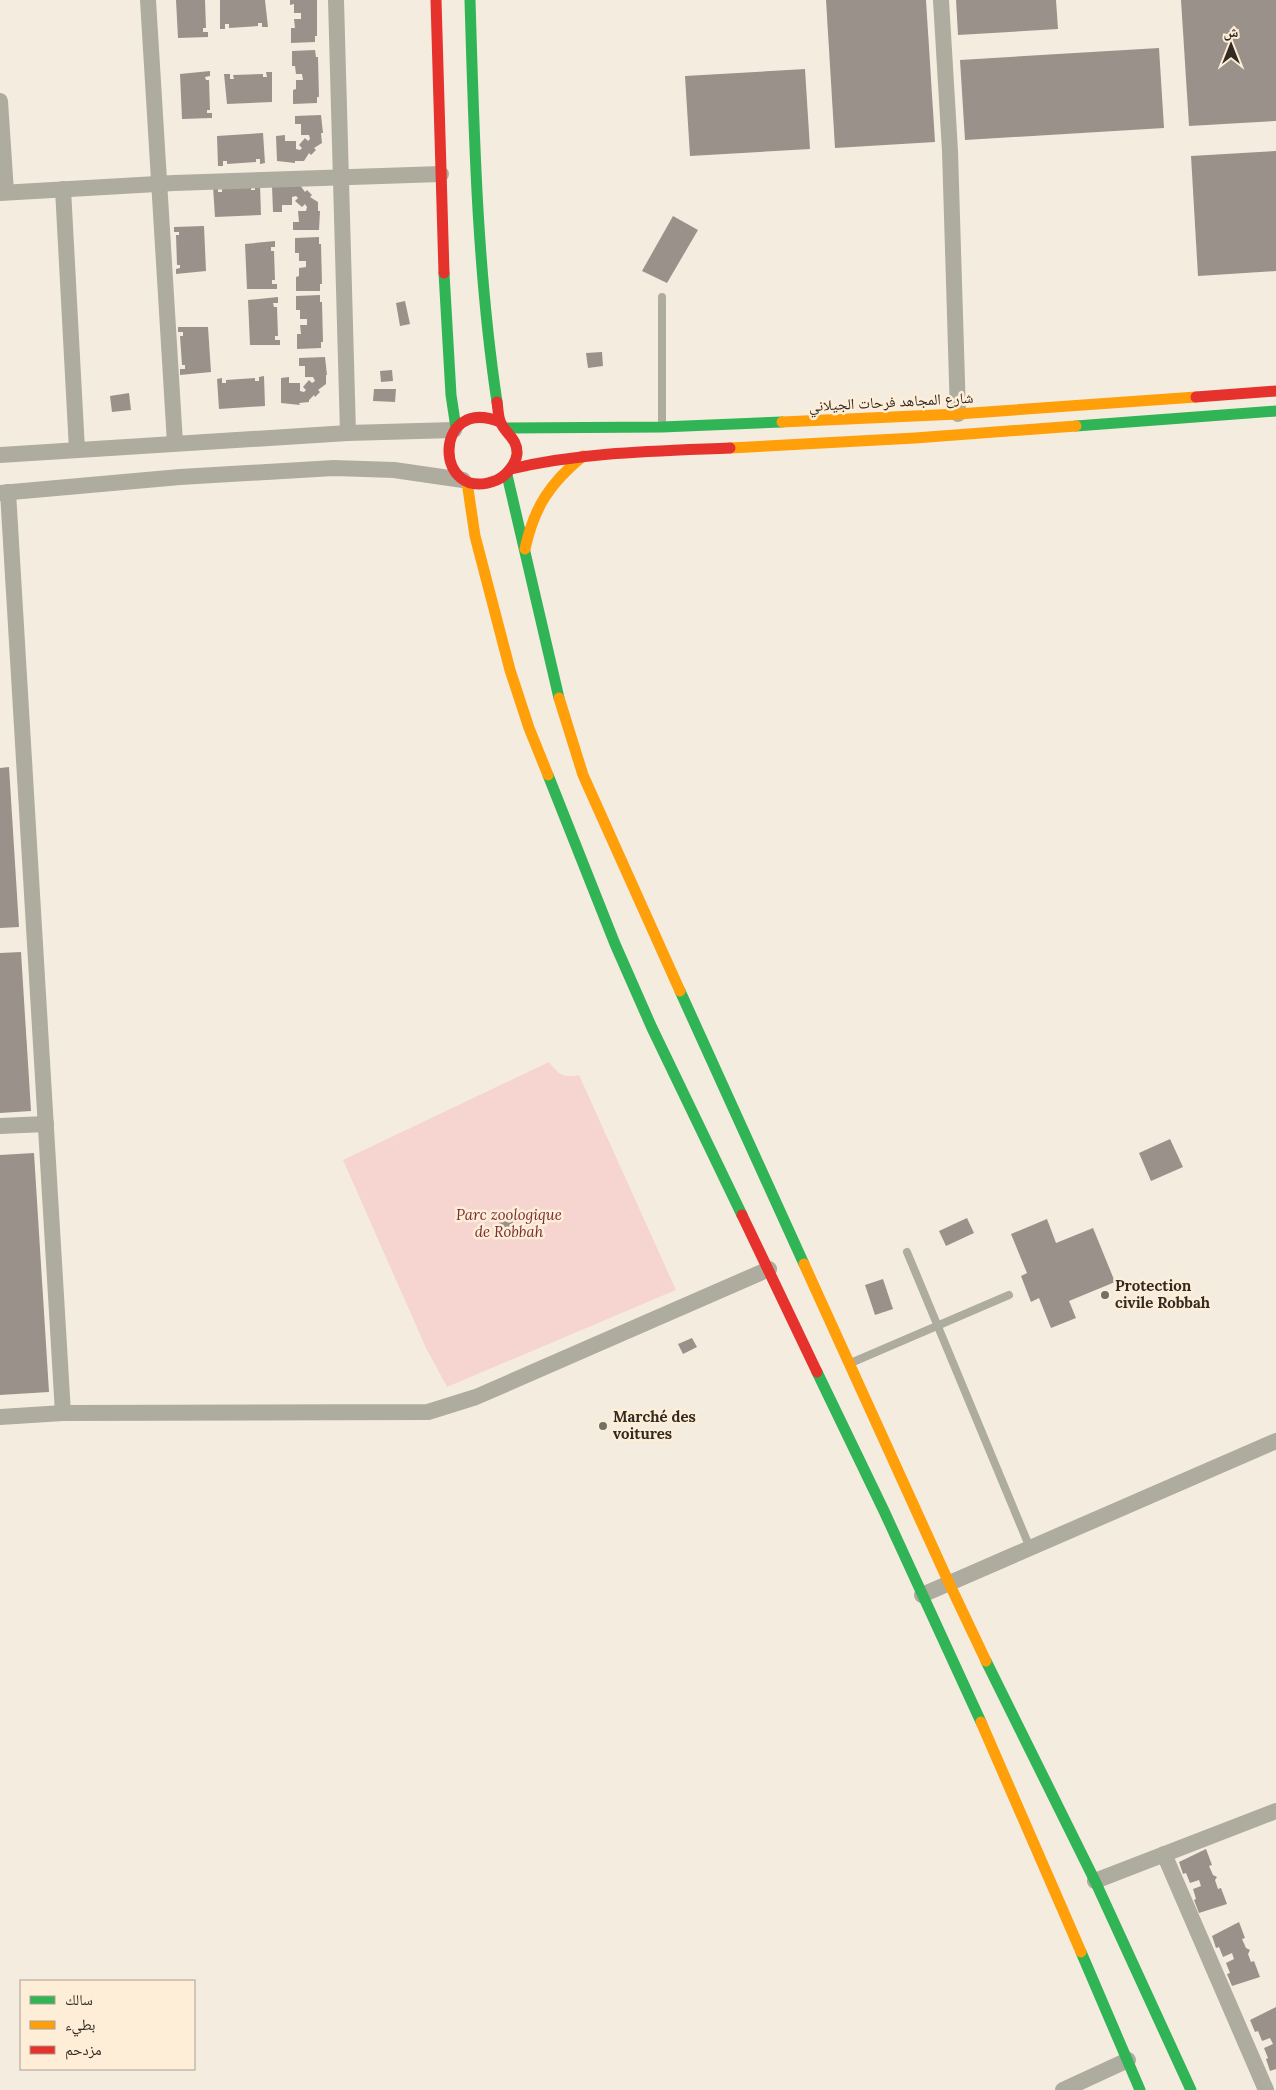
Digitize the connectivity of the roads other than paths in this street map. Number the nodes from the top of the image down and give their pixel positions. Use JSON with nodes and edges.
{"nodes":[{"id":1,"x":148,"y":0,"type":"edge"},
{"id":2,"x":336,"y":0,"type":"edge"},
{"id":3,"x":436,"y":0,"type":"edge"},
{"id":4,"x":470,"y":0,"type":"edge"},
{"id":5,"x":942,"y":0,"type":"edge"},
{"id":6,"x":0,"y":101,"type":"edge"},
{"id":7,"x":441,"y":174,"type":"junction"},
{"id":8,"x":340,"y":177,"type":"junction"},
{"id":9,"x":158,"y":184,"type":"junction"},
{"id":10,"x":63,"y":189,"type":"junction"},
{"id":11,"x":3,"y":193,"type":"edge"},
{"id":12,"x":662,"y":297,"type":"dead end"},
{"id":13,"x":1276,"y":391,"type":"edge"},
{"id":14,"x":1276,"y":411,"type":"edge"},
{"id":15,"x":958,"y":414,"type":"junction"},
{"id":16,"x":504,"y":425,"type":"junction"},
{"id":17,"x":662,"y":427,"type":"junction"},
{"id":18,"x":455,"y":429,"type":"junction"},
{"id":19,"x":348,"y":433,"type":"junction"},
{"id":20,"x":175,"y":443,"type":"junction"},
{"id":21,"x":77,"y":450,"type":"junction"},
{"id":22,"x":0,"y":454,"type":"edge"},
{"id":23,"x":583,"y":456,"type":"junction"},
{"id":24,"x":509,"y":472,"type":"junction"},
{"id":25,"x":465,"y":481,"type":"junction"},
{"id":26,"x":4,"y":492,"type":"edge"},
{"id":27,"x":524,"y":553,"type":"junction"},
{"id":28,"x":46,"y":1124,"type":"junction"},
{"id":29,"x":0,"y":1126,"type":"edge"},
{"id":30,"x":907,"y":1252,"type":"dead end"},
{"id":31,"x":769,"y":1269,"type":"junction"},
{"id":32,"x":1009,"y":1295,"type":"dead end"},
{"id":33,"x":937,"y":1326,"type":"junction"},
{"id":34,"x":849,"y":1363,"type":"junction"},
{"id":35,"x":63,"y":1413,"type":"junction"},
{"id":36,"x":0,"y":1417,"type":"edge"},
{"id":37,"x":1276,"y":1441,"type":"edge"},
{"id":38,"x":1030,"y":1548,"type":"junction"},
{"id":39,"x":949,"y":1583,"type":"junction"},
{"id":40,"x":922,"y":1595,"type":"junction"},
{"id":41,"x":1276,"y":1811,"type":"edge"},
{"id":42,"x":1164,"y":1854,"type":"junction"},
{"id":43,"x":1095,"y":1881,"type":"junction"},
{"id":44,"x":1128,"y":2060,"type":"junction"},
{"id":45,"x":1064,"y":2090,"type":"edge"},
{"id":46,"x":1140,"y":2090,"type":"edge"},
{"id":47,"x":1191,"y":2090,"type":"edge"},
{"id":48,"x":1266,"y":2090,"type":"edge"}],
"edges":[{"from":1,"to":9,"type":"street"},
{"from":2,"to":8,"type":"street"},
{"from":3,"to":7,"type":"main road"},
{"from":4,"to":16,"type":"main road"},
{"from":5,"to":15,"type":"street"},
{"from":6,"to":11,"type":"street"},
{"from":7,"to":8,"type":"street"},
{"from":7,"to":18,"type":"main road"},
{"from":8,"to":9,"type":"street"},
{"from":8,"to":19,"type":"street"},
{"from":9,"to":10,"type":"street"},
{"from":9,"to":20,"type":"street"},
{"from":10,"to":11,"type":"street"},
{"from":10,"to":21,"type":"street"},
{"from":12,"to":17,"type":"lane"},
{"from":13,"to":15,"type":"main road","name":"شارع المجاهد فرحات الجيلاني"},
{"from":14,"to":23,"type":"main road"},
{"from":15,"to":17,"type":"main road","name":"شارع المجاهد فرحات الجيلاني"},
{"from":16,"to":17,"type":"main road","name":"شارع المجاهد فرحات الجيلاني"},
{"from":16,"to":18,"type":"main road"},
{"from":16,"to":24,"type":"main road"},
{"from":18,"to":19,"type":"street"},
{"from":18,"to":25,"type":"main road"},
{"from":19,"to":20,"type":"street"},
{"from":20,"to":21,"type":"street"},
{"from":21,"to":22,"type":"street"},
{"from":23,"to":24,"type":"main road"},
{"from":23,"to":27,"type":"main road"},
{"from":24,"to":25,"type":"main road"},
{"from":24,"to":27,"type":"main road"},
{"from":25,"to":26,"type":"street"},
{"from":25,"to":31,"type":"main road"},
{"from":26,"to":28,"type":"street"},
{"from":27,"to":34,"type":"main road"},
{"from":28,"to":29,"type":"street"},
{"from":28,"to":35,"type":"street"},
{"from":30,"to":33,"type":"lane"},
{"from":31,"to":35,"type":"street"},
{"from":31,"to":40,"type":"main road"},
{"from":32,"to":33,"type":"lane"},
{"from":33,"to":34,"type":"lane"},
{"from":33,"to":38,"type":"lane"},
{"from":34,"to":39,"type":"main road"},
{"from":35,"to":36,"type":"street"},
{"from":37,"to":38,"type":"street"},
{"from":38,"to":39,"type":"street"},
{"from":39,"to":40,"type":"street"},
{"from":39,"to":43,"type":"main road"},
{"from":40,"to":44,"type":"main road"},
{"from":41,"to":42,"type":"street"},
{"from":42,"to":43,"type":"street"},
{"from":42,"to":48,"type":"street"},
{"from":43,"to":47,"type":"main road"},
{"from":44,"to":45,"type":"street"},
{"from":44,"to":46,"type":"main road"}]}
